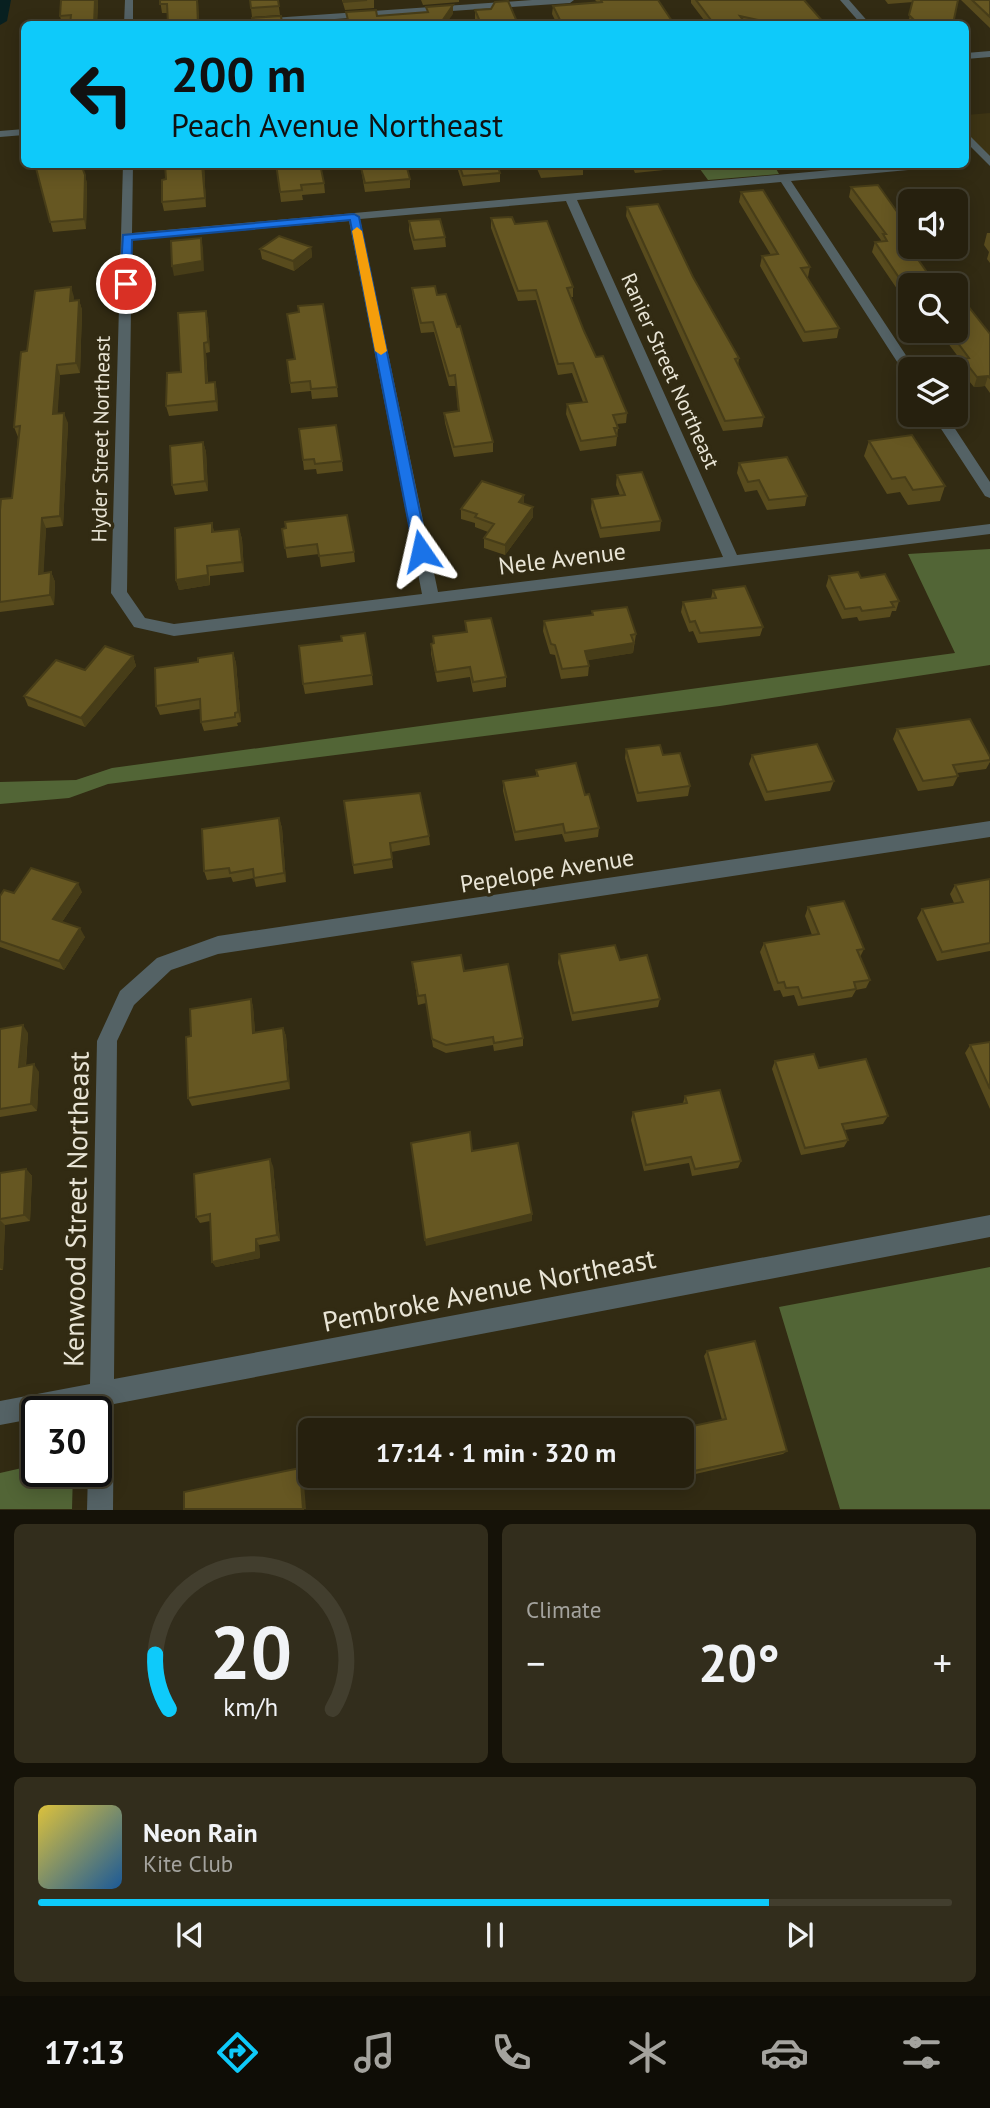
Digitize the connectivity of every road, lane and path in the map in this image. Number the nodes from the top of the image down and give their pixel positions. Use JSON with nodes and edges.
{"nodes":[{"id":1,"x":129,"y":0,"type":"edge"},
{"id":2,"x":570,"y":0,"type":"edge"},
{"id":3,"x":845,"y":0,"type":"edge"},
{"id":4,"x":489,"y":3,"type":"edge"},
{"id":5,"x":129,"y":21,"type":"edge"},
{"id":6,"x":254,"y":21,"type":"edge"},
{"id":7,"x":863,"y":21,"type":"edge"},
{"id":8,"x":990,"y":54,"type":"edge"},
{"id":9,"x":969,"y":56,"type":"edge"},
{"id":10,"x":21,"y":132,"type":"edge"},
{"id":11,"x":0,"y":134,"type":"edge"},
{"id":12,"x":969,"y":139,"type":"edge"},
{"id":13,"x":986,"y":161,"type":"edge"},
{"id":14,"x":128,"y":168,"type":"edge"},
{"id":15,"x":895,"y":168,"type":"edge"},
{"id":16,"x":784,"y":178,"type":"junction"},
{"id":17,"x":570,"y":197,"type":"junction"},
{"id":18,"x":354,"y":217,"type":"junction"},
{"id":19,"x":127,"y":237,"type":"junction"},
{"id":20,"x":901,"y":357,"type":"edge"},
{"id":21,"x":947,"y":427,"type":"edge"},
{"id":22,"x":990,"y":493,"type":"edge"},
{"id":23,"x":990,"y":529,"type":"edge"},
{"id":24,"x":732,"y":561,"type":"junction"},
{"id":25,"x":431,"y":598,"type":"junction"},
{"id":26,"x":140,"y":623,"type":"joint"},
{"id":27,"x":990,"y":829,"type":"edge"},
{"id":28,"x":127,"y":998,"type":"joint"},
{"id":29,"x":990,"y":1226,"type":"edge"},
{"id":30,"x":103,"y":1393,"type":"junction"},
{"id":31,"x":0,"y":1413,"type":"edge"},
{"id":32,"x":100,"y":1510,"type":"edge"}],
"edges":[{"from":1,"to":5,"type":"street"},
{"from":2,"to":4,"type":"street"},
{"from":3,"to":7,"type":"street"},
{"from":4,"to":6,"type":"street"},
{"from":8,"to":9,"type":"street"},
{"from":10,"to":11,"type":"street"},
{"from":12,"to":13,"type":"street"},
{"from":14,"to":19,"type":"street","name":"Hyder Street Northeast"},
{"from":15,"to":16,"type":"street"},
{"from":16,"to":17,"type":"street"},
{"from":16,"to":20,"type":"street"},
{"from":17,"to":18,"type":"street"},
{"from":17,"to":24,"type":"street","name":"Ranier Street Northeast"},
{"from":18,"to":19,"type":"street"},
{"from":18,"to":25,"type":"street"},
{"from":19,"to":26,"type":"street","name":"Hyder Street Northeast"},
{"from":21,"to":22,"type":"street"},
{"from":23,"to":24,"type":"street","name":"Nele Avenue"},
{"from":24,"to":25,"type":"street","name":"Nele Avenue"},
{"from":25,"to":26,"type":"street","name":"Nele Avenue"},
{"from":27,"to":28,"type":"street","name":"Pepelope Avenue"},
{"from":28,"to":30,"type":"street","name":"Kenwood Street Northeast"},
{"from":29,"to":30,"type":"street","name":"Pembroke Avenue Northeast"},
{"from":30,"to":31,"type":"street","name":"Pembroke Avenue Northeast"},
{"from":30,"to":32,"type":"street","name":"Kenwood Street Northeast"}]}
